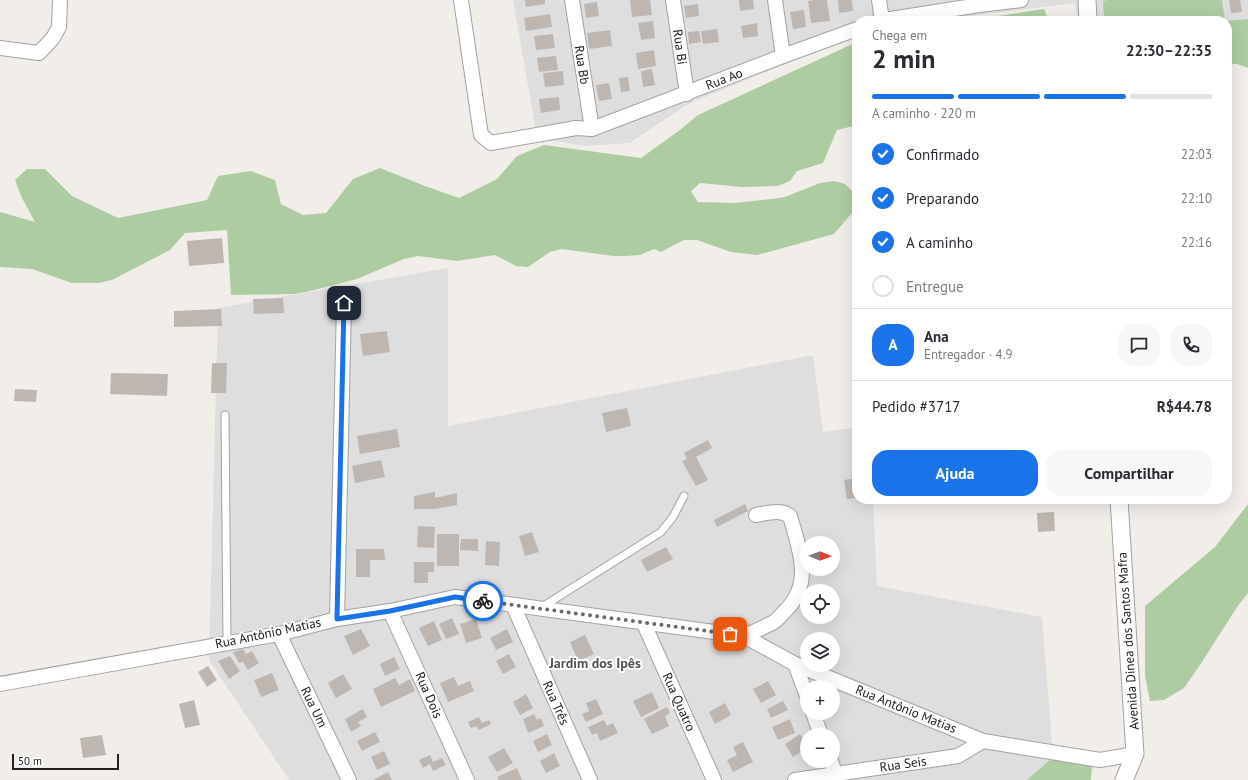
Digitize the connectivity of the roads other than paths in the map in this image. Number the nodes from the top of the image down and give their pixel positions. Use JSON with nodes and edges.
{"nodes":[{"id":1,"x":60,"y":0,"type":"edge"},
{"id":2,"x":461,"y":0,"type":"edge"},
{"id":3,"x":572,"y":0,"type":"edge"},
{"id":4,"x":673,"y":0,"type":"edge"},
{"id":5,"x":775,"y":0,"type":"edge"},
{"id":6,"x":880,"y":0,"type":"edge"},
{"id":7,"x":1021,"y":0,"type":"edge"},
{"id":8,"x":1087,"y":0,"type":"edge"},
{"id":9,"x":979,"y":2,"type":"edge"},
{"id":10,"x":880,"y":16,"type":"edge"},
{"id":11,"x":902,"y":16,"type":"edge"},
{"id":12,"x":1088,"y":16,"type":"edge"},
{"id":13,"x":852,"y":31,"type":"edge"},
{"id":14,"x":0,"y":48,"type":"edge"},
{"id":15,"x":783,"y":56,"type":"junction"},
{"id":16,"x":686,"y":94,"type":"junction"},
{"id":17,"x":592,"y":129,"type":"junction"},
{"id":18,"x":344,"y":303,"type":"dead end"},
{"id":19,"x":225,"y":415,"type":"dead end"},
{"id":20,"x":684,"y":496,"type":"dead end"},
{"id":21,"x":1119,"y":504,"type":"edge"},
{"id":22,"x":756,"y":515,"type":"dead end"},
{"id":23,"x":513,"y":605,"type":"junction"},
{"id":24,"x":540,"y":608,"type":"junction"},
{"id":25,"x":390,"y":611,"type":"junction"},
{"id":26,"x":337,"y":619,"type":"junction"},
{"id":27,"x":644,"y":624,"type":"junction"},
{"id":28,"x":279,"y":634,"type":"junction"},
{"id":29,"x":744,"y":636,"type":"junction"},
{"id":30,"x":227,"y":642,"type":"junction"},
{"id":31,"x":795,"y":664,"type":"junction"},
{"id":32,"x":801,"y":680,"type":"edge"},
{"id":33,"x":0,"y":684,"type":"edge"},
{"id":34,"x":983,"y":741,"type":"junction"},
{"id":35,"x":1135,"y":754,"type":"junction"},
{"id":36,"x":840,"y":766,"type":"edge"},
{"id":37,"x":830,"y":768,"type":"edge"},
{"id":38,"x":349,"y":780,"type":"edge"},
{"id":39,"x":467,"y":780,"type":"edge"},
{"id":40,"x":590,"y":780,"type":"edge"},
{"id":41,"x":714,"y":780,"type":"edge"},
{"id":42,"x":795,"y":780,"type":"edge"},
{"id":43,"x":1124,"y":780,"type":"edge"}],
"edges":[{"from":1,"to":14,"type":"street"},
{"from":2,"to":17,"type":"street"},
{"from":3,"to":17,"type":"street","name":"Rua Bb"},
{"from":4,"to":16,"type":"street","name":"Rua Bi"},
{"from":5,"to":15,"type":"street"},
{"from":6,"to":10,"type":"street"},
{"from":7,"to":9,"type":"street"},
{"from":8,"to":12,"type":"street"},
{"from":9,"to":11,"type":"street"},
{"from":13,"to":15,"type":"street","name":"Rua Ao"},
{"from":15,"to":16,"type":"street","name":"Rua Ao"},
{"from":16,"to":17,"type":"street","name":"Rua Ao"},
{"from":18,"to":26,"type":"street"},
{"from":19,"to":30,"type":"lane"},
{"from":20,"to":24,"type":"lane"},
{"from":21,"to":35,"type":"street","name":"Avenida Dinea dos Santos Mafra"},
{"from":22,"to":29,"type":"street"},
{"from":23,"to":24,"type":"street","name":"Rua Antônio Matias"},
{"from":23,"to":25,"type":"street","name":"Rua Antônio Matias"},
{"from":23,"to":40,"type":"street","name":"Rua Três"},
{"from":24,"to":27,"type":"street","name":"Rua Antônio Matias"},
{"from":25,"to":26,"type":"street","name":"Rua Antônio Matias"},
{"from":25,"to":39,"type":"street","name":"Rua Dois"},
{"from":26,"to":28,"type":"street","name":"Rua Antônio Matias"},
{"from":27,"to":29,"type":"street","name":"Rua Antônio Matias"},
{"from":27,"to":41,"type":"street","name":"Rua Quatro"},
{"from":28,"to":30,"type":"street","name":"Rua Antônio Matias"},
{"from":28,"to":38,"type":"street","name":"Rua Um"},
{"from":29,"to":31,"type":"street","name":"Rua Antônio Matias"},
{"from":30,"to":33,"type":"street","name":"Rua Antônio Matias"},
{"from":31,"to":32,"type":"street"},
{"from":31,"to":34,"type":"street","name":"Rua Antônio Matias"},
{"from":34,"to":35,"type":"street","name":"Rua Antônio Matias"},
{"from":34,"to":36,"type":"street","name":"Rua Seis"},
{"from":35,"to":43,"type":"street","name":"Avenida Dinea dos Santos Mafra"},
{"from":37,"to":42,"type":"street","name":"Rua Seis"}]}
